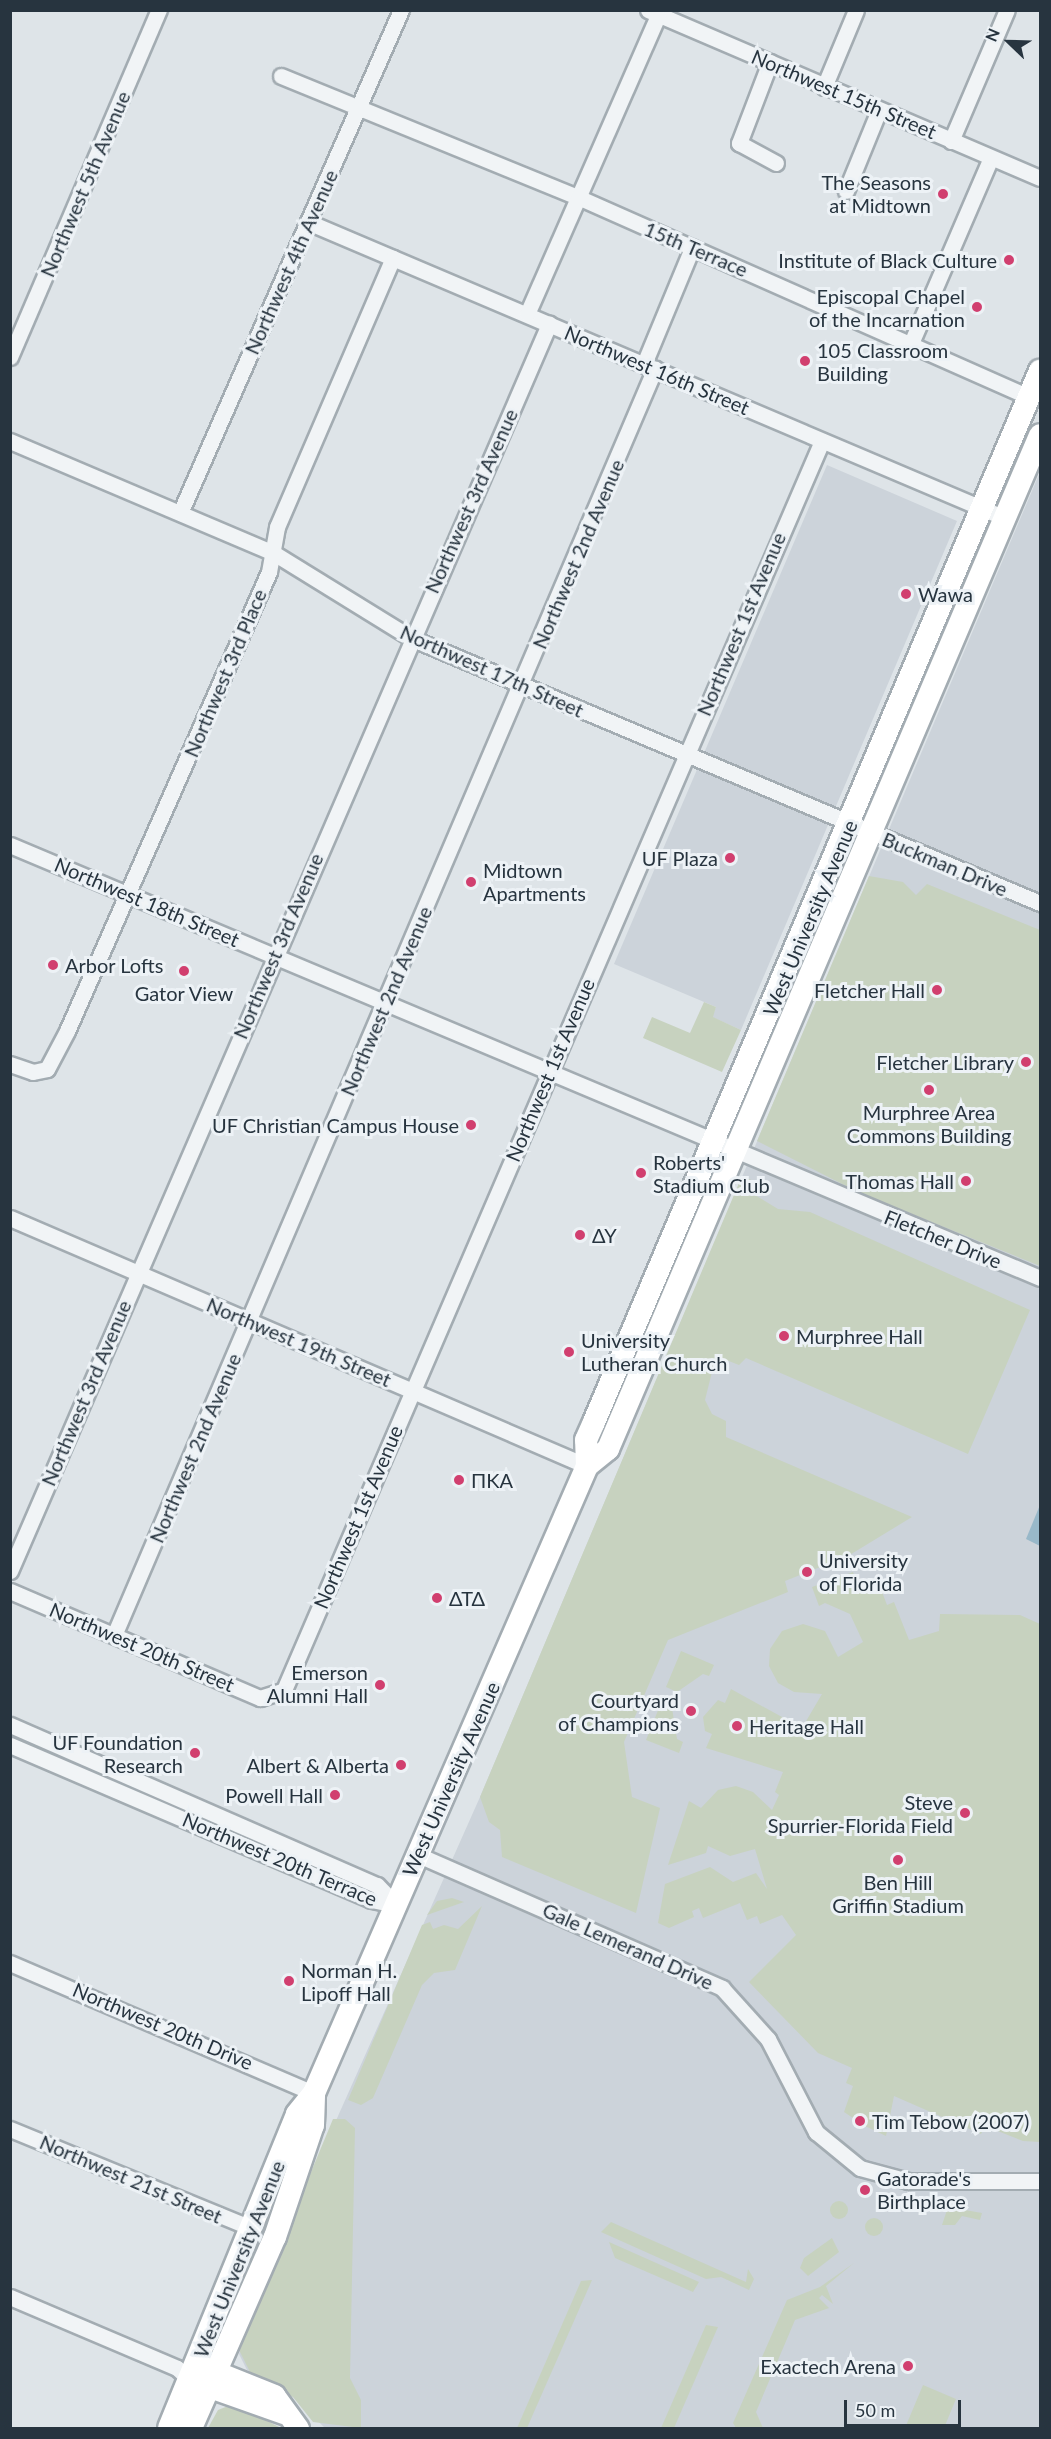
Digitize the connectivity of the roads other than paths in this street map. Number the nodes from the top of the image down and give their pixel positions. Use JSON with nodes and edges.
{"nodes":[{"id":1,"x":159,"y":10,"type":"edge"},
{"id":2,"x":401,"y":10,"type":"edge"},
{"id":3,"x":856,"y":10,"type":"edge"},
{"id":4,"x":1007,"y":10,"type":"edge"},
{"id":5,"x":653,"y":13,"type":"edge"},
{"id":6,"x":685,"y":17,"type":"edge"},
{"id":7,"x":770,"y":62,"type":"junction"},
{"id":8,"x":281,"y":76,"type":"dead end"},
{"id":9,"x":824,"y":87,"type":"junction"},
{"id":10,"x":358,"y":109,"type":"junction"},
{"id":11,"x":879,"y":110,"type":"junction"},
{"id":12,"x":951,"y":141,"type":"junction"},
{"id":13,"x":991,"y":158,"type":"junction"},
{"id":14,"x":776,"y":163,"type":"dead end"},
{"id":15,"x":1036,"y":177,"type":"edge"},
{"id":16,"x":846,"y":191,"type":"dead end"},
{"id":17,"x":580,"y":198,"type":"junction"},
{"id":18,"x":308,"y":222,"type":"junction"},
{"id":19,"x":692,"y":248,"type":"junction"},
{"id":20,"x":393,"y":258,"type":"junction"},
{"id":21,"x":527,"y":314,"type":"junction"},
{"id":22,"x":549,"y":324,"type":"junction"},
{"id":23,"x":912,"y":341,"type":"junction"},
{"id":24,"x":10,"y":357,"type":"edge"},
{"id":25,"x":650,"y":366,"type":"junction"},
{"id":26,"x":1041,"y":371,"type":"edge"},
{"id":27,"x":1030,"y":396,"type":"junction"},
{"id":28,"x":1041,"y":435,"type":"edge"},
{"id":29,"x":10,"y":441,"type":"edge"},
{"id":30,"x":822,"y":441,"type":"junction"},
{"id":31,"x":983,"y":509,"type":"junction"},
{"id":32,"x":180,"y":513,"type":"junction"},
{"id":33,"x":1005,"y":518,"type":"junction"},
{"id":34,"x":272,"y":552,"type":"junction"},
{"id":35,"x":411,"y":638,"type":"junction"},
{"id":36,"x":523,"y":685,"type":"junction"},
{"id":37,"x":684,"y":757,"type":"junction"},
{"id":38,"x":860,"y":829,"type":"junction"},
{"id":39,"x":10,"y":845,"type":"edge"},
{"id":40,"x":131,"y":894,"type":"junction"},
{"id":41,"x":1041,"y":903,"type":"edge"},
{"id":42,"x":274,"y":955,"type":"junction"},
{"id":43,"x":385,"y":1004,"type":"junction"},
{"id":44,"x":10,"y":1064,"type":"edge"},
{"id":45,"x":548,"y":1075,"type":"junction"},
{"id":46,"x":723,"y":1148,"type":"junction"},
{"id":47,"x":10,"y":1218,"type":"edge"},
{"id":48,"x":137,"y":1273,"type":"junction"},
{"id":49,"x":1041,"y":1278,"type":"edge"},
{"id":50,"x":250,"y":1321,"type":"junction"},
{"id":51,"x":412,"y":1390,"type":"junction"},
{"id":52,"x":587,"y":1466,"type":"junction"},
{"id":53,"x":10,"y":1571,"type":"edge"},
{"id":54,"x":10,"y":1591,"type":"edge"},
{"id":55,"x":115,"y":1633,"type":"junction"},
{"id":56,"x":274,"y":1697,"type":"joint"},
{"id":57,"x":10,"y":1725,"type":"edge"},
{"id":58,"x":55,"y":1744,"type":"junction"},
{"id":59,"x":10,"y":1745,"type":"edge"},
{"id":60,"x":47,"y":1761,"type":"junction"},
{"id":61,"x":165,"y":1791,"type":"junction"},
{"id":62,"x":158,"y":1808,"type":"junction"},
{"id":63,"x":418,"y":1855,"type":"junction"},
{"id":64,"x":396,"y":1905,"type":"junction"},
{"id":65,"x":10,"y":1963,"type":"edge"},
{"id":66,"x":314,"y":2093,"type":"junction"},
{"id":67,"x":10,"y":2129,"type":"edge"},
{"id":68,"x":1041,"y":2181,"type":"edge"},
{"id":69,"x":251,"y":2229,"type":"junction"},
{"id":70,"x":10,"y":2297,"type":"edge"},
{"id":71,"x":198,"y":2374,"type":"junction"},
{"id":72,"x":169,"y":2428,"type":"edge"},
{"id":73,"x":191,"y":2428,"type":"edge"},
{"id":74,"x":298,"y":2428,"type":"edge"}],
"edges":[{"from":1,"to":24,"type":"street","name":"Northwest 5th Avenue"},
{"from":2,"to":10,"type":"street","name":"Northwest 4th Avenue"},
{"from":3,"to":9,"type":"street"},
{"from":4,"to":12,"type":"street"},
{"from":5,"to":6,"type":"street","name":"Northwest 15th Street"},
{"from":5,"to":17,"type":"street"},
{"from":6,"to":7,"type":"street","name":"Northwest 15th Street"},
{"from":7,"to":9,"type":"street","name":"Northwest 15th Street"},
{"from":7,"to":14,"type":"street"},
{"from":8,"to":10,"type":"street","name":"15th Terrace"},
{"from":9,"to":11,"type":"street","name":"Northwest 15th Street"},
{"from":10,"to":17,"type":"street","name":"15th Terrace"},
{"from":10,"to":18,"type":"street","name":"Northwest 4th Avenue"},
{"from":11,"to":12,"type":"street","name":"Northwest 15th Street"},
{"from":11,"to":16,"type":"street"},
{"from":12,"to":13,"type":"street","name":"Northwest 15th Street"},
{"from":13,"to":15,"type":"street","name":"Northwest 15th Street"},
{"from":13,"to":23,"type":"street"},
{"from":17,"to":19,"type":"street","name":"15th Terrace"},
{"from":17,"to":21,"type":"street"},
{"from":18,"to":20,"type":"street","name":"Northwest 16th Street"},
{"from":18,"to":32,"type":"street","name":"Northwest 4th Avenue"},
{"from":19,"to":23,"type":"street","name":"15th Terrace"},
{"from":19,"to":25,"type":"street","name":"Northwest 2nd Avenue"},
{"from":20,"to":21,"type":"street","name":"Northwest 16th Street"},
{"from":20,"to":34,"type":"street","name":"Northwest 3rd Place"},
{"from":21,"to":22,"type":"street","name":"Northwest 16th Street"},
{"from":22,"to":25,"type":"street","name":"Northwest 16th Street"},
{"from":22,"to":35,"type":"street","name":"Northwest 3rd Avenue"},
{"from":23,"to":27,"type":"street","name":"15th Terrace"},
{"from":25,"to":30,"type":"street","name":"Northwest 16th Street"},
{"from":25,"to":36,"type":"street","name":"Northwest 2nd Avenue"},
{"from":26,"to":27,"type":"main road","name":"West University Avenue"},
{"from":27,"to":31,"type":"main road","name":"West University Avenue"},
{"from":28,"to":33,"type":"main road","name":"West University Avenue"},
{"from":29,"to":32,"type":"street","name":"Northwest 17th Street"},
{"from":30,"to":31,"type":"street","name":"Northwest 16th Street"},
{"from":30,"to":37,"type":"street","name":"Northwest 1st Avenue"},
{"from":31,"to":33,"type":"street","name":"Northwest 16th Street"},
{"from":31,"to":38,"type":"main road","name":"West University Avenue"},
{"from":32,"to":34,"type":"street","name":"Northwest 17th Street"},
{"from":33,"to":38,"type":"main road","name":"West University Avenue"},
{"from":34,"to":35,"type":"street","name":"Northwest 17th Street"},
{"from":34,"to":40,"type":"street","name":"Northwest 3rd Place"},
{"from":35,"to":36,"type":"street","name":"Northwest 17th Street"},
{"from":35,"to":42,"type":"street","name":"Northwest 3rd Avenue"},
{"from":36,"to":37,"type":"street","name":"Northwest 17th Street"},
{"from":36,"to":43,"type":"street","name":"Northwest 2nd Avenue"},
{"from":37,"to":38,"type":"street","name":"Northwest 17th Street"},
{"from":37,"to":45,"type":"street","name":"Northwest 1st Avenue"},
{"from":38,"to":41,"type":"street","name":"Buckman Drive"},
{"from":38,"to":46,"type":"main road","name":"West University Avenue"},
{"from":39,"to":40,"type":"street","name":"Northwest 18th Street"},
{"from":40,"to":42,"type":"street","name":"Northwest 18th Street"},
{"from":40,"to":44,"type":"street","name":"Northwest 3rd Place"},
{"from":42,"to":43,"type":"street","name":"Northwest 18th Street"},
{"from":42,"to":48,"type":"street","name":"Northwest 3rd Avenue"},
{"from":43,"to":45,"type":"street","name":"Northwest 18th Street"},
{"from":43,"to":50,"type":"street","name":"Northwest 2nd Avenue"},
{"from":45,"to":46,"type":"street","name":"Northwest 18th Street"},
{"from":45,"to":51,"type":"street","name":"Northwest 1st Avenue"},
{"from":46,"to":49,"type":"street","name":"Fletcher Drive"},
{"from":46,"to":52,"type":"main road","name":"West University Avenue"},
{"from":47,"to":48,"type":"street","name":"Northwest 19th Street"},
{"from":48,"to":50,"type":"street","name":"Northwest 19th Street"},
{"from":48,"to":53,"type":"street","name":"Northwest 3rd Avenue"},
{"from":50,"to":51,"type":"street","name":"Northwest 19th Street"},
{"from":50,"to":55,"type":"street","name":"Northwest 2nd Avenue"},
{"from":51,"to":52,"type":"street","name":"Northwest 19th Street"},
{"from":51,"to":56,"type":"street","name":"Northwest 1st Avenue"},
{"from":52,"to":63,"type":"main road","name":"West University Avenue"},
{"from":54,"to":55,"type":"street","name":"Northwest 20th Street"},
{"from":55,"to":56,"type":"street","name":"Northwest 20th Street"},
{"from":57,"to":58,"type":"street","name":"Northwest 20th Terrace"},
{"from":58,"to":60,"type":"street"},
{"from":58,"to":61,"type":"street","name":"Northwest 20th Terrace"},
{"from":59,"to":60,"type":"street","name":"Northwest 20th Terrace"},
{"from":60,"to":62,"type":"street","name":"Northwest 20th Terrace"},
{"from":61,"to":62,"type":"street","name":"Northwest 20th Terrace"},
{"from":61,"to":64,"type":"street","name":"Northwest 20th Terrace"},
{"from":62,"to":64,"type":"street","name":"Northwest 20th Terrace"},
{"from":63,"to":64,"type":"main road","name":"West University Avenue"},
{"from":63,"to":68,"type":"street","name":"Gale Lemerand Drive"},
{"from":64,"to":66,"type":"main road","name":"West University Avenue"},
{"from":65,"to":66,"type":"street","name":"Northwest 20th Drive"},
{"from":66,"to":69,"type":"main road","name":"West University Avenue"},
{"from":66,"to":71,"type":"main road","name":"West University Avenue"},
{"from":67,"to":69,"type":"street","name":"Northwest 21st Street"},
{"from":69,"to":71,"type":"main road","name":"West University Avenue"},
{"from":70,"to":71,"type":"street"},
{"from":71,"to":72,"type":"main road","name":"West University Avenue"},
{"from":71,"to":73,"type":"main road","name":"West University Avenue"},
{"from":71,"to":74,"type":"main road"}]}
